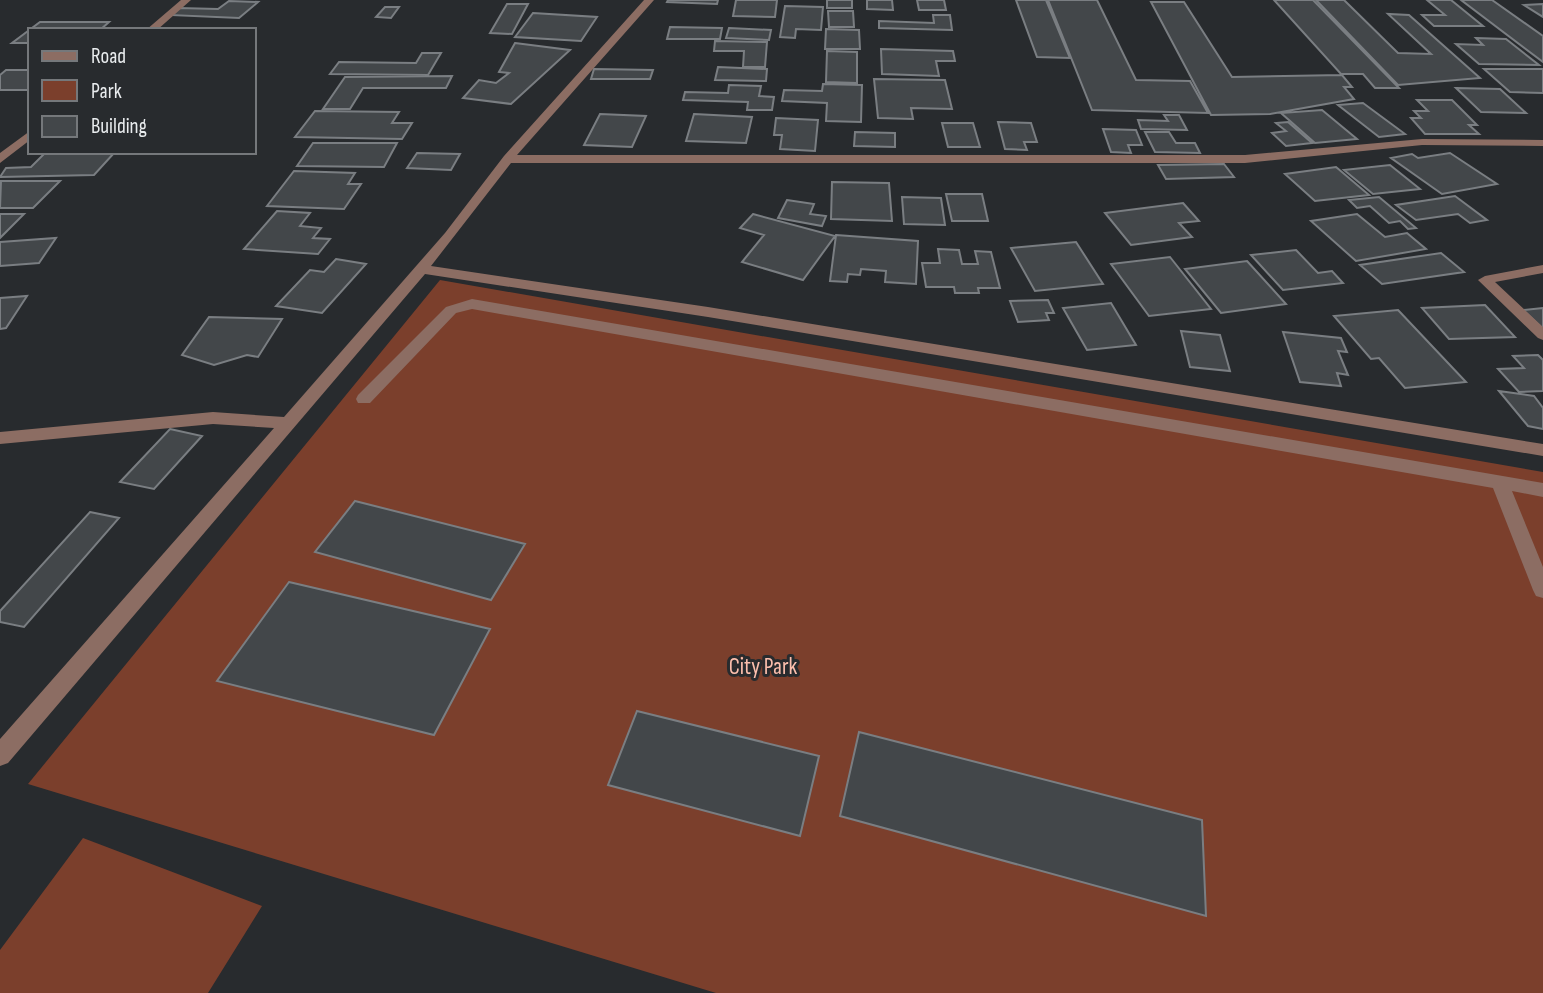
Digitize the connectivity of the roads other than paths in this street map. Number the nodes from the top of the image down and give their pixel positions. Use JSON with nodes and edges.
{"nodes":[{"id":1,"x":186,"y":0,"type":"edge"},
{"id":2,"x":649,"y":0,"type":"edge"},
{"id":3,"x":153,"y":28,"type":"edge"},
{"id":4,"x":28,"y":136,"type":"edge"},
{"id":5,"x":1543,"y":143,"type":"edge"},
{"id":6,"x":0,"y":159,"type":"edge"},
{"id":7,"x":508,"y":159,"type":"junction"},
{"id":8,"x":1543,"y":268,"type":"edge"},
{"id":9,"x":421,"y":269,"type":"junction"},
{"id":10,"x":1543,"y":335,"type":"edge"},
{"id":11,"x":364,"y":399,"type":"dead end"},
{"id":12,"x":288,"y":423,"type":"junction"},
{"id":13,"x":0,"y":438,"type":"edge"},
{"id":14,"x":1543,"y":450,"type":"edge"},
{"id":15,"x":1500,"y":483,"type":"junction"},
{"id":16,"x":1543,"y":490,"type":"edge"},
{"id":17,"x":1543,"y":590,"type":"edge"},
{"id":18,"x":0,"y":755,"type":"edge"}],
"edges":[{"from":1,"to":3,"type":"street"},
{"from":2,"to":7,"type":"street"},
{"from":4,"to":6,"type":"street"},
{"from":5,"to":7,"type":"street"},
{"from":7,"to":9,"type":"street"},
{"from":8,"to":10,"type":"street"},
{"from":9,"to":12,"type":"street"},
{"from":9,"to":14,"type":"street"},
{"from":11,"to":15,"type":"street"},
{"from":12,"to":13,"type":"street"},
{"from":12,"to":18,"type":"street"},
{"from":15,"to":16,"type":"street"},
{"from":15,"to":17,"type":"street"}]}
